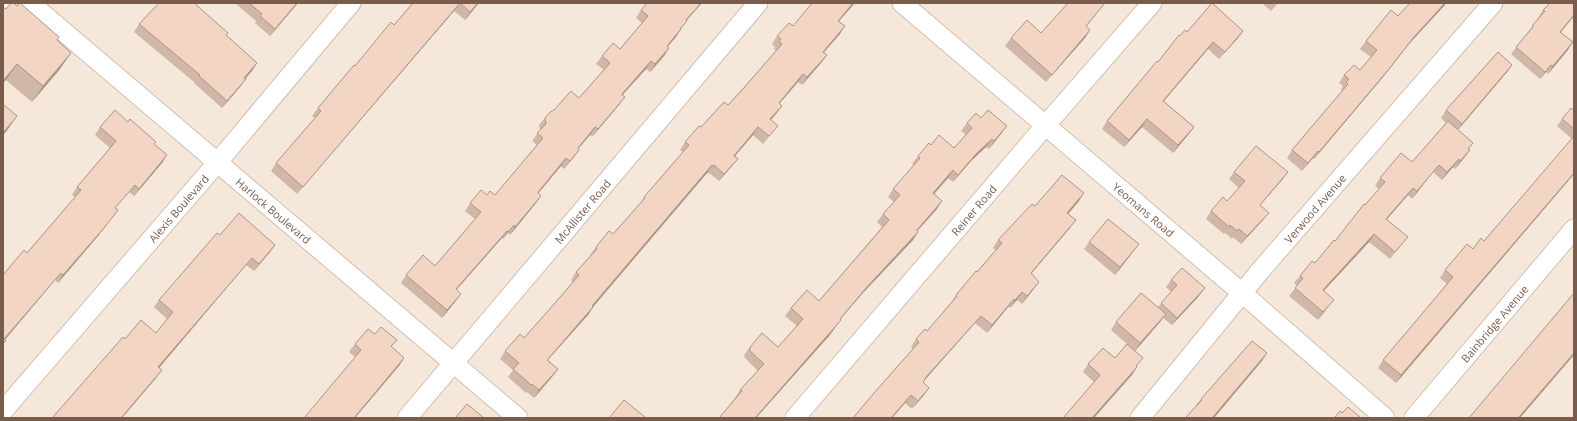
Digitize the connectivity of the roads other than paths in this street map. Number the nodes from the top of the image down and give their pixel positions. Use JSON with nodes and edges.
{"nodes":[{"id":1,"x":30,"y":3,"type":"edge"},
{"id":2,"x":351,"y":3,"type":"edge"},
{"id":3,"x":758,"y":3,"type":"edge"},
{"id":4,"x":902,"y":3,"type":"edge"},
{"id":5,"x":1152,"y":3,"type":"edge"},
{"id":6,"x":1493,"y":3,"type":"edge"},
{"id":7,"x":1045,"y":126,"type":"junction"},
{"id":8,"x":216,"y":163,"type":"junction"},
{"id":9,"x":1574,"y":229,"type":"edge"},
{"id":10,"x":1242,"y":293,"type":"junction"},
{"id":11,"x":454,"y":363,"type":"junction"},
{"id":12,"x":3,"y":411,"type":"edge"},
{"id":13,"x":407,"y":418,"type":"edge"},
{"id":14,"x":518,"y":418,"type":"edge"},
{"id":15,"x":795,"y":418,"type":"edge"},
{"id":16,"x":1140,"y":418,"type":"edge"},
{"id":17,"x":1385,"y":418,"type":"edge"},
{"id":18,"x":1414,"y":418,"type":"edge"}],
"edges":[{"from":1,"to":8,"type":"street","name":"Harlock Boulevard"},
{"from":2,"to":8,"type":"street","name":"Alexis Boulevard"},
{"from":3,"to":11,"type":"street","name":"McAllister Road"},
{"from":4,"to":7,"type":"street","name":"Yeomans Road"},
{"from":5,"to":7,"type":"street","name":"Reiner Road"},
{"from":6,"to":10,"type":"street","name":"Verwood Avenue"},
{"from":7,"to":10,"type":"street","name":"Yeomans Road"},
{"from":7,"to":15,"type":"street","name":"Reiner Road"},
{"from":8,"to":11,"type":"street","name":"Harlock Boulevard"},
{"from":8,"to":12,"type":"street","name":"Alexis Boulevard"},
{"from":9,"to":18,"type":"street","name":"Bainbridge Avenue"},
{"from":10,"to":16,"type":"street","name":"Verwood Avenue"},
{"from":10,"to":17,"type":"street","name":"Yeomans Road"},
{"from":11,"to":13,"type":"street","name":"McAllister Road"},
{"from":11,"to":14,"type":"street","name":"Harlock Boulevard"}]}
